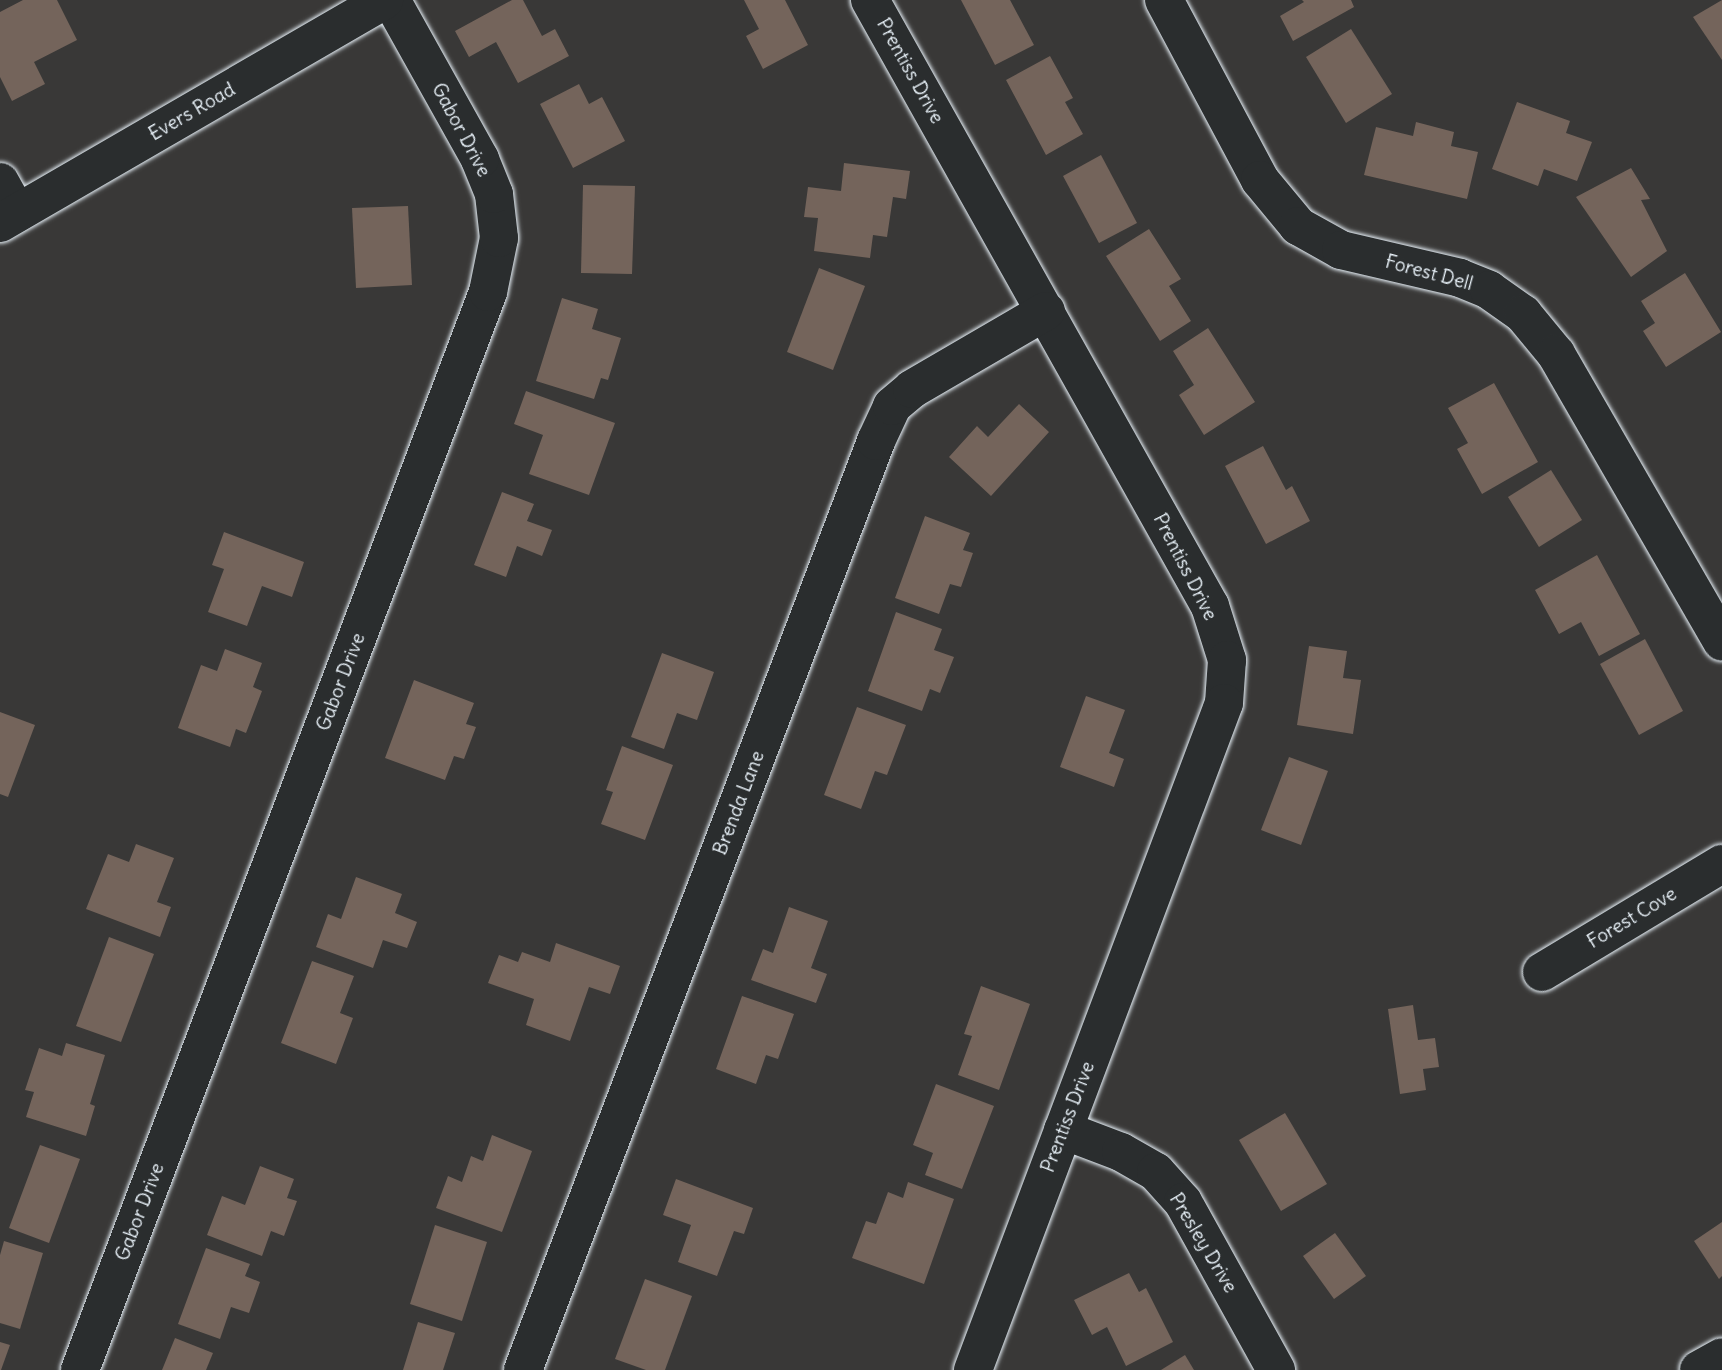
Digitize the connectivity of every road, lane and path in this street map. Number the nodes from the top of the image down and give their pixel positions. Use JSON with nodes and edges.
{"nodes":[{"id":1,"x":384,"y":0,"type":"edge"},
{"id":2,"x":391,"y":0,"type":"edge"},
{"id":3,"x":870,"y":0,"type":"edge"},
{"id":4,"x":1164,"y":0,"type":"edge"},
{"id":5,"x":6,"y":206,"type":"edge"},
{"id":6,"x":1046,"y":311,"type":"junction"},
{"id":7,"x":1722,"y":641,"type":"edge"},
{"id":8,"x":1722,"y":864,"type":"edge"},
{"id":9,"x":1542,"y":972,"type":"dead end"},
{"id":10,"x":1063,"y":1130,"type":"junction"},
{"id":11,"x":1722,"y":1357,"type":"edge"},
{"id":12,"x":80,"y":1370,"type":"edge"},
{"id":13,"x":523,"y":1370,"type":"edge"},
{"id":14,"x":973,"y":1370,"type":"edge"},
{"id":15,"x":1276,"y":1370,"type":"edge"},
{"id":16,"x":1699,"y":1370,"type":"edge"}],
"edges":[{"from":1,"to":5,"type":"street","name":"Evers Road"},
{"from":2,"to":12,"type":"street","name":"Gabor Drive"},
{"from":3,"to":6,"type":"street","name":"Prentiss Drive"},
{"from":4,"to":7,"type":"street","name":"Forest Dell"},
{"from":6,"to":10,"type":"street","name":"Prentiss Drive"},
{"from":6,"to":13,"type":"street","name":"Brenda Lane"},
{"from":8,"to":9,"type":"street","name":"Forest Cove"},
{"from":10,"to":14,"type":"street","name":"Prentiss Drive"},
{"from":10,"to":15,"type":"street","name":"Presley Drive"},
{"from":11,"to":16,"type":"street"}]}
